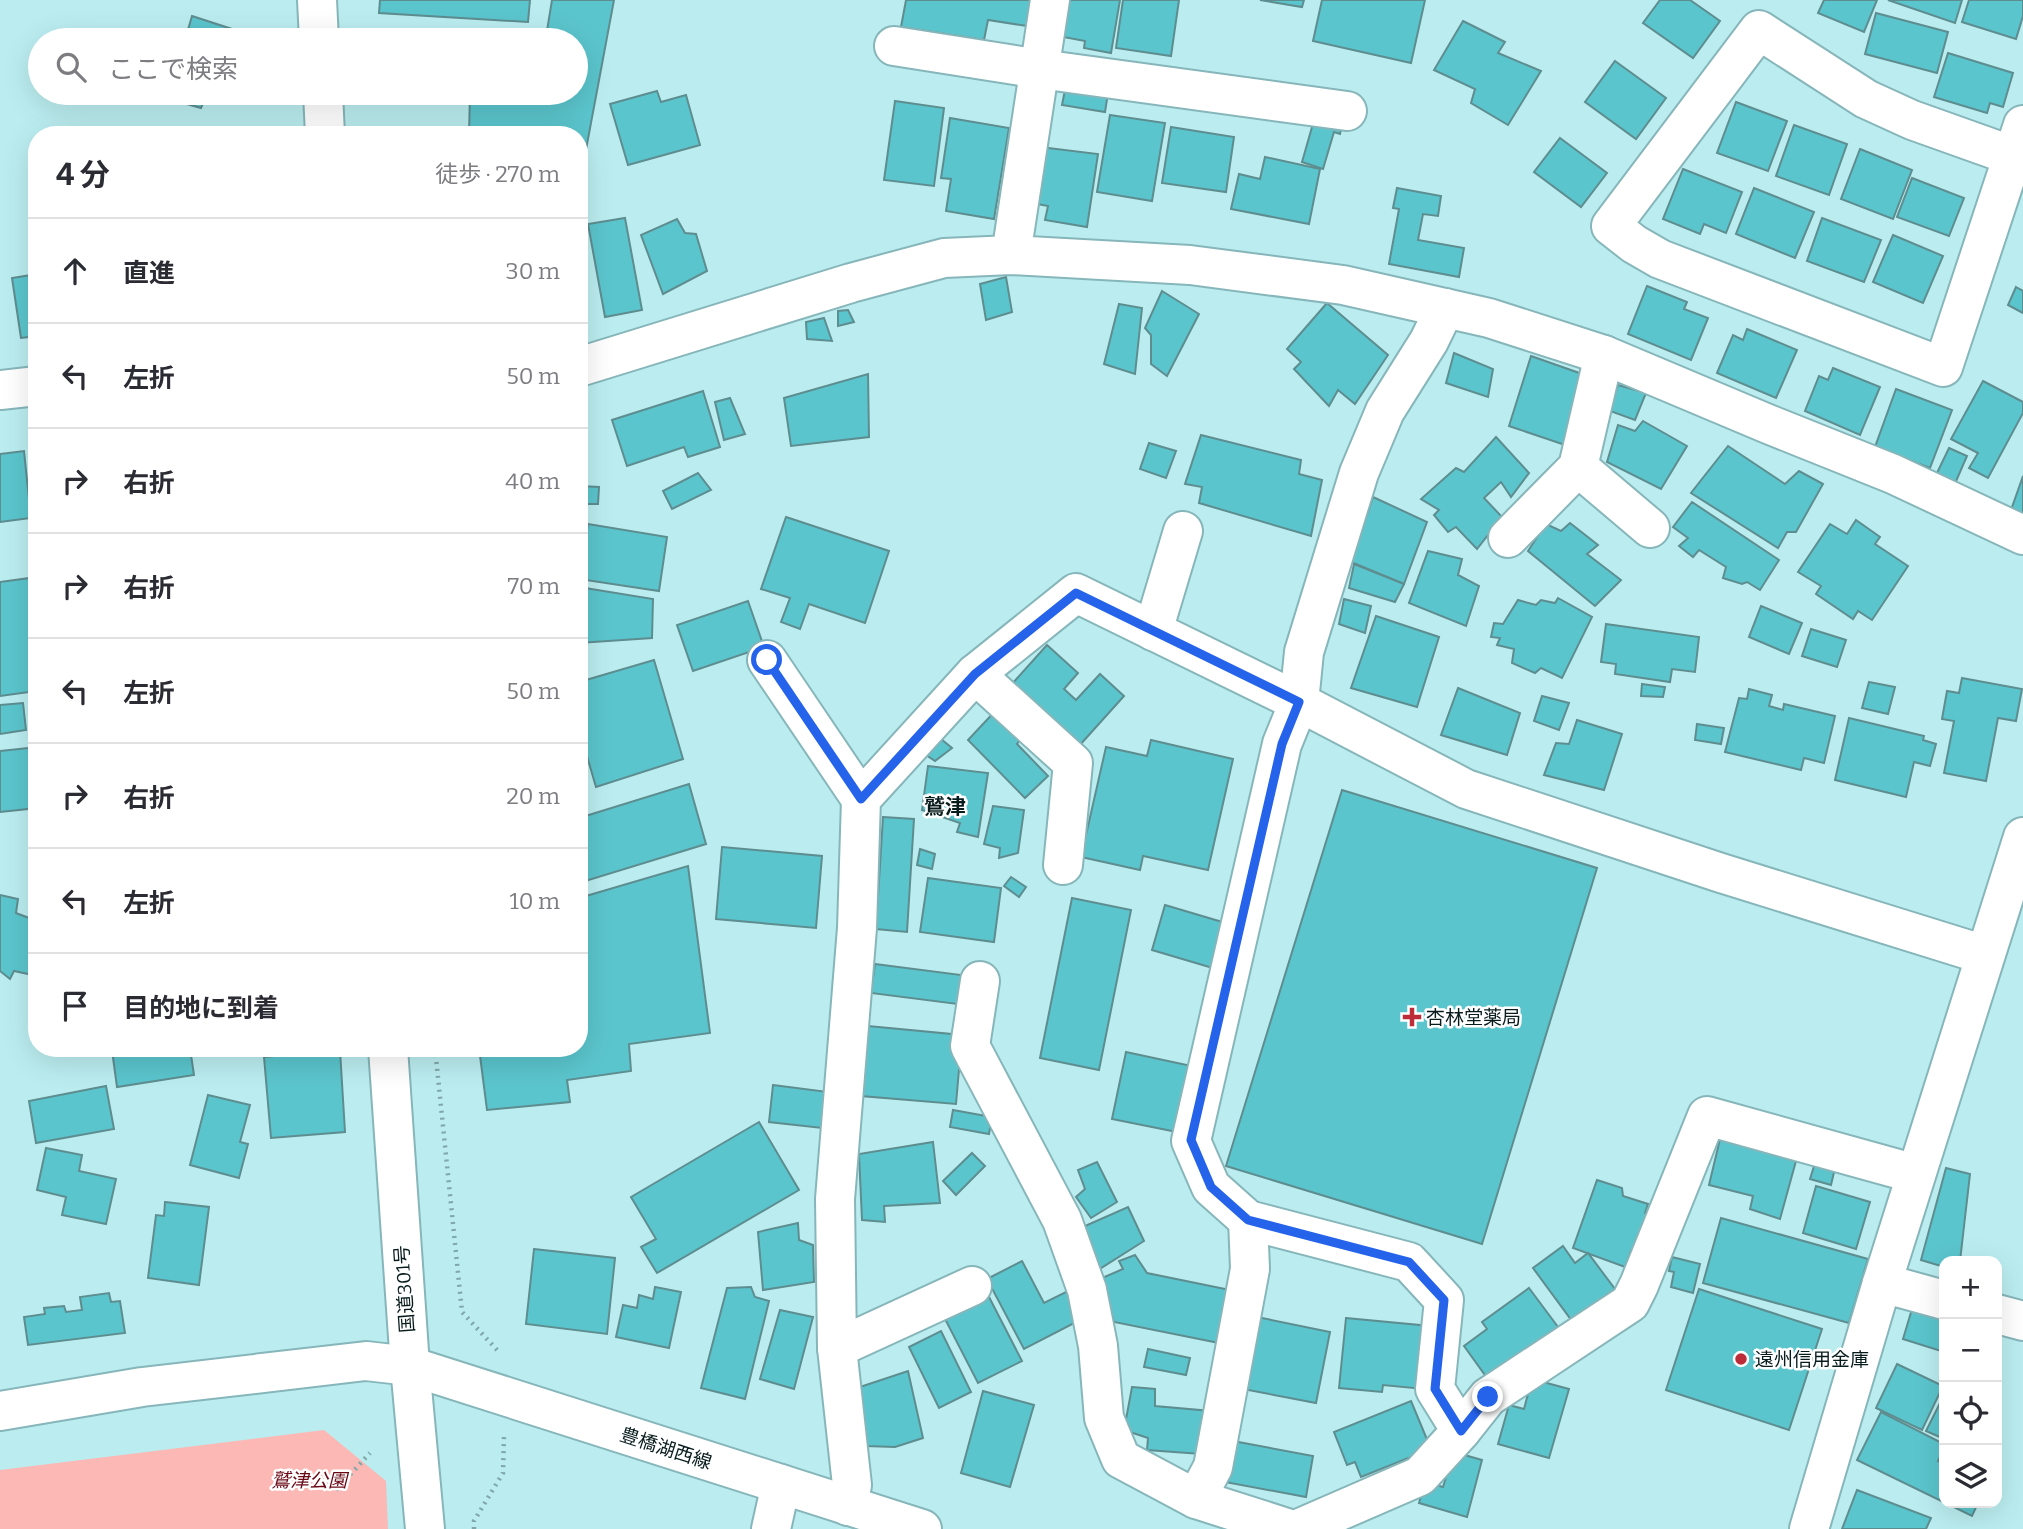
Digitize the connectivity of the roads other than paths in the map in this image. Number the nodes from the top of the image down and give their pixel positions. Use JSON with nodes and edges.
{"nodes":[{"id":1,"x":317,"y":0,"type":"edge"},
{"id":2,"x":1050,"y":0,"type":"edge"},
{"id":3,"x":318,"y":28,"type":"edge"},
{"id":4,"x":894,"y":46,"type":"dead end"},
{"id":5,"x":1040,"y":69,"type":"junction"},
{"id":6,"x":324,"y":105,"type":"edge"},
{"id":7,"x":1347,"y":111,"type":"dead end"},
{"id":8,"x":325,"y":126,"type":"edge"},
{"id":9,"x":2018,"y":141,"type":"edge"},
{"id":10,"x":1011,"y":255,"type":"junction"},
{"id":11,"x":1446,"y":308,"type":"junction"},
{"id":12,"x":1604,"y":355,"type":"junction"},
{"id":13,"x":588,"y":364,"type":"edge"},
{"id":14,"x":28,"y":387,"type":"edge"},
{"id":15,"x":0,"y":390,"type":"edge"},
{"id":16,"x":1577,"y":467,"type":"junction"},
{"id":17,"x":1650,"y":528,"type":"dead end"},
{"id":18,"x":1183,"y":531,"type":"dead end"},
{"id":19,"x":2023,"y":535,"type":"edge"},
{"id":20,"x":1507,"y":538,"type":"dead end"},
{"id":21,"x":1153,"y":631,"type":"junction"},
{"id":22,"x":767,"y":660,"type":"dead end"},
{"id":23,"x":975,"y":674,"type":"junction"},
{"id":24,"x":1299,"y":702,"type":"junction"},
{"id":25,"x":861,"y":799,"type":"junction"},
{"id":26,"x":2023,"y":837,"type":"edge"},
{"id":27,"x":1063,"y":866,"type":"dead end"},
{"id":28,"x":1985,"y":955,"type":"junction"},
{"id":29,"x":980,"y":981,"type":"dead end"},
{"id":30,"x":389,"y":1057,"type":"edge"},
{"id":31,"x":1916,"y":1174,"type":"junction"},
{"id":32,"x":1248,"y":1220,"type":"junction"},
{"id":33,"x":1882,"y":1283,"type":"junction"},
{"id":34,"x":972,"y":1286,"type":"dead end"},
{"id":35,"x":1939,"y":1299,"type":"edge"},
{"id":36,"x":2002,"y":1315,"type":"edge"},
{"id":37,"x":2023,"y":1321,"type":"edge"},
{"id":38,"x":837,"y":1348,"type":"junction"},
{"id":39,"x":410,"y":1366,"type":"junction"},
{"id":40,"x":0,"y":1411,"type":"edge"},
{"id":41,"x":1461,"y":1431,"type":"junction"},
{"id":42,"x":781,"y":1484,"type":"junction"},
{"id":43,"x":1196,"y":1499,"type":"junction"},
{"id":44,"x":848,"y":1506,"type":"junction"},
{"id":45,"x":425,"y":1529,"type":"edge"},
{"id":46,"x":771,"y":1529,"type":"edge"},
{"id":47,"x":922,"y":1529,"type":"edge"},
{"id":48,"x":1290,"y":1529,"type":"edge"},
{"id":49,"x":1298,"y":1529,"type":"edge"},
{"id":50,"x":1809,"y":1529,"type":"edge"}],
"edges":[{"from":1,"to":3,"type":"main road"},
{"from":2,"to":5,"type":"main road"},
{"from":4,"to":5,"type":"main road"},
{"from":5,"to":7,"type":"main road"},
{"from":5,"to":10,"type":"main road"},
{"from":6,"to":8,"type":"main road"},
{"from":9,"to":9,"type":"main road"},
{"from":10,"to":11,"type":"main road"},
{"from":10,"to":13,"type":"main road"},
{"from":11,"to":12,"type":"main road"},
{"from":11,"to":24,"type":"main road"},
{"from":12,"to":16,"type":"main road"},
{"from":12,"to":19,"type":"main road"},
{"from":14,"to":15,"type":"main road"},
{"from":16,"to":17,"type":"main road"},
{"from":16,"to":20,"type":"main road"},
{"from":18,"to":21,"type":"main road"},
{"from":21,"to":23,"type":"main road"},
{"from":21,"to":24,"type":"main road"},
{"from":22,"to":25,"type":"main road"},
{"from":23,"to":25,"type":"main road"},
{"from":23,"to":27,"type":"main road"},
{"from":24,"to":28,"type":"main road"},
{"from":24,"to":32,"type":"main road"},
{"from":25,"to":38,"type":"main road"},
{"from":26,"to":28,"type":"main road"},
{"from":28,"to":31,"type":"main road"},
{"from":29,"to":43,"type":"main road"},
{"from":30,"to":39,"type":"main road","name":"国道301号"},
{"from":31,"to":33,"type":"main road"},
{"from":31,"to":41,"type":"main road"},
{"from":32,"to":41,"type":"main road"},
{"from":32,"to":43,"type":"main road"},
{"from":33,"to":35,"type":"main road"},
{"from":33,"to":50,"type":"main road"},
{"from":34,"to":38,"type":"main road"},
{"from":36,"to":37,"type":"main road"},
{"from":38,"to":44,"type":"main road"},
{"from":39,"to":40,"type":"main road","name":"豊橋湖西線"},
{"from":39,"to":42,"type":"main road","name":"豊橋湖西線"},
{"from":39,"to":45,"type":"main road","name":"国道301号"},
{"from":41,"to":49,"type":"main road"},
{"from":42,"to":44,"type":"main road","name":"豊橋湖西線"},
{"from":42,"to":46,"type":"main road"},
{"from":43,"to":48,"type":"main road"},
{"from":44,"to":47,"type":"main road","name":"豊橋湖西線"}]}
